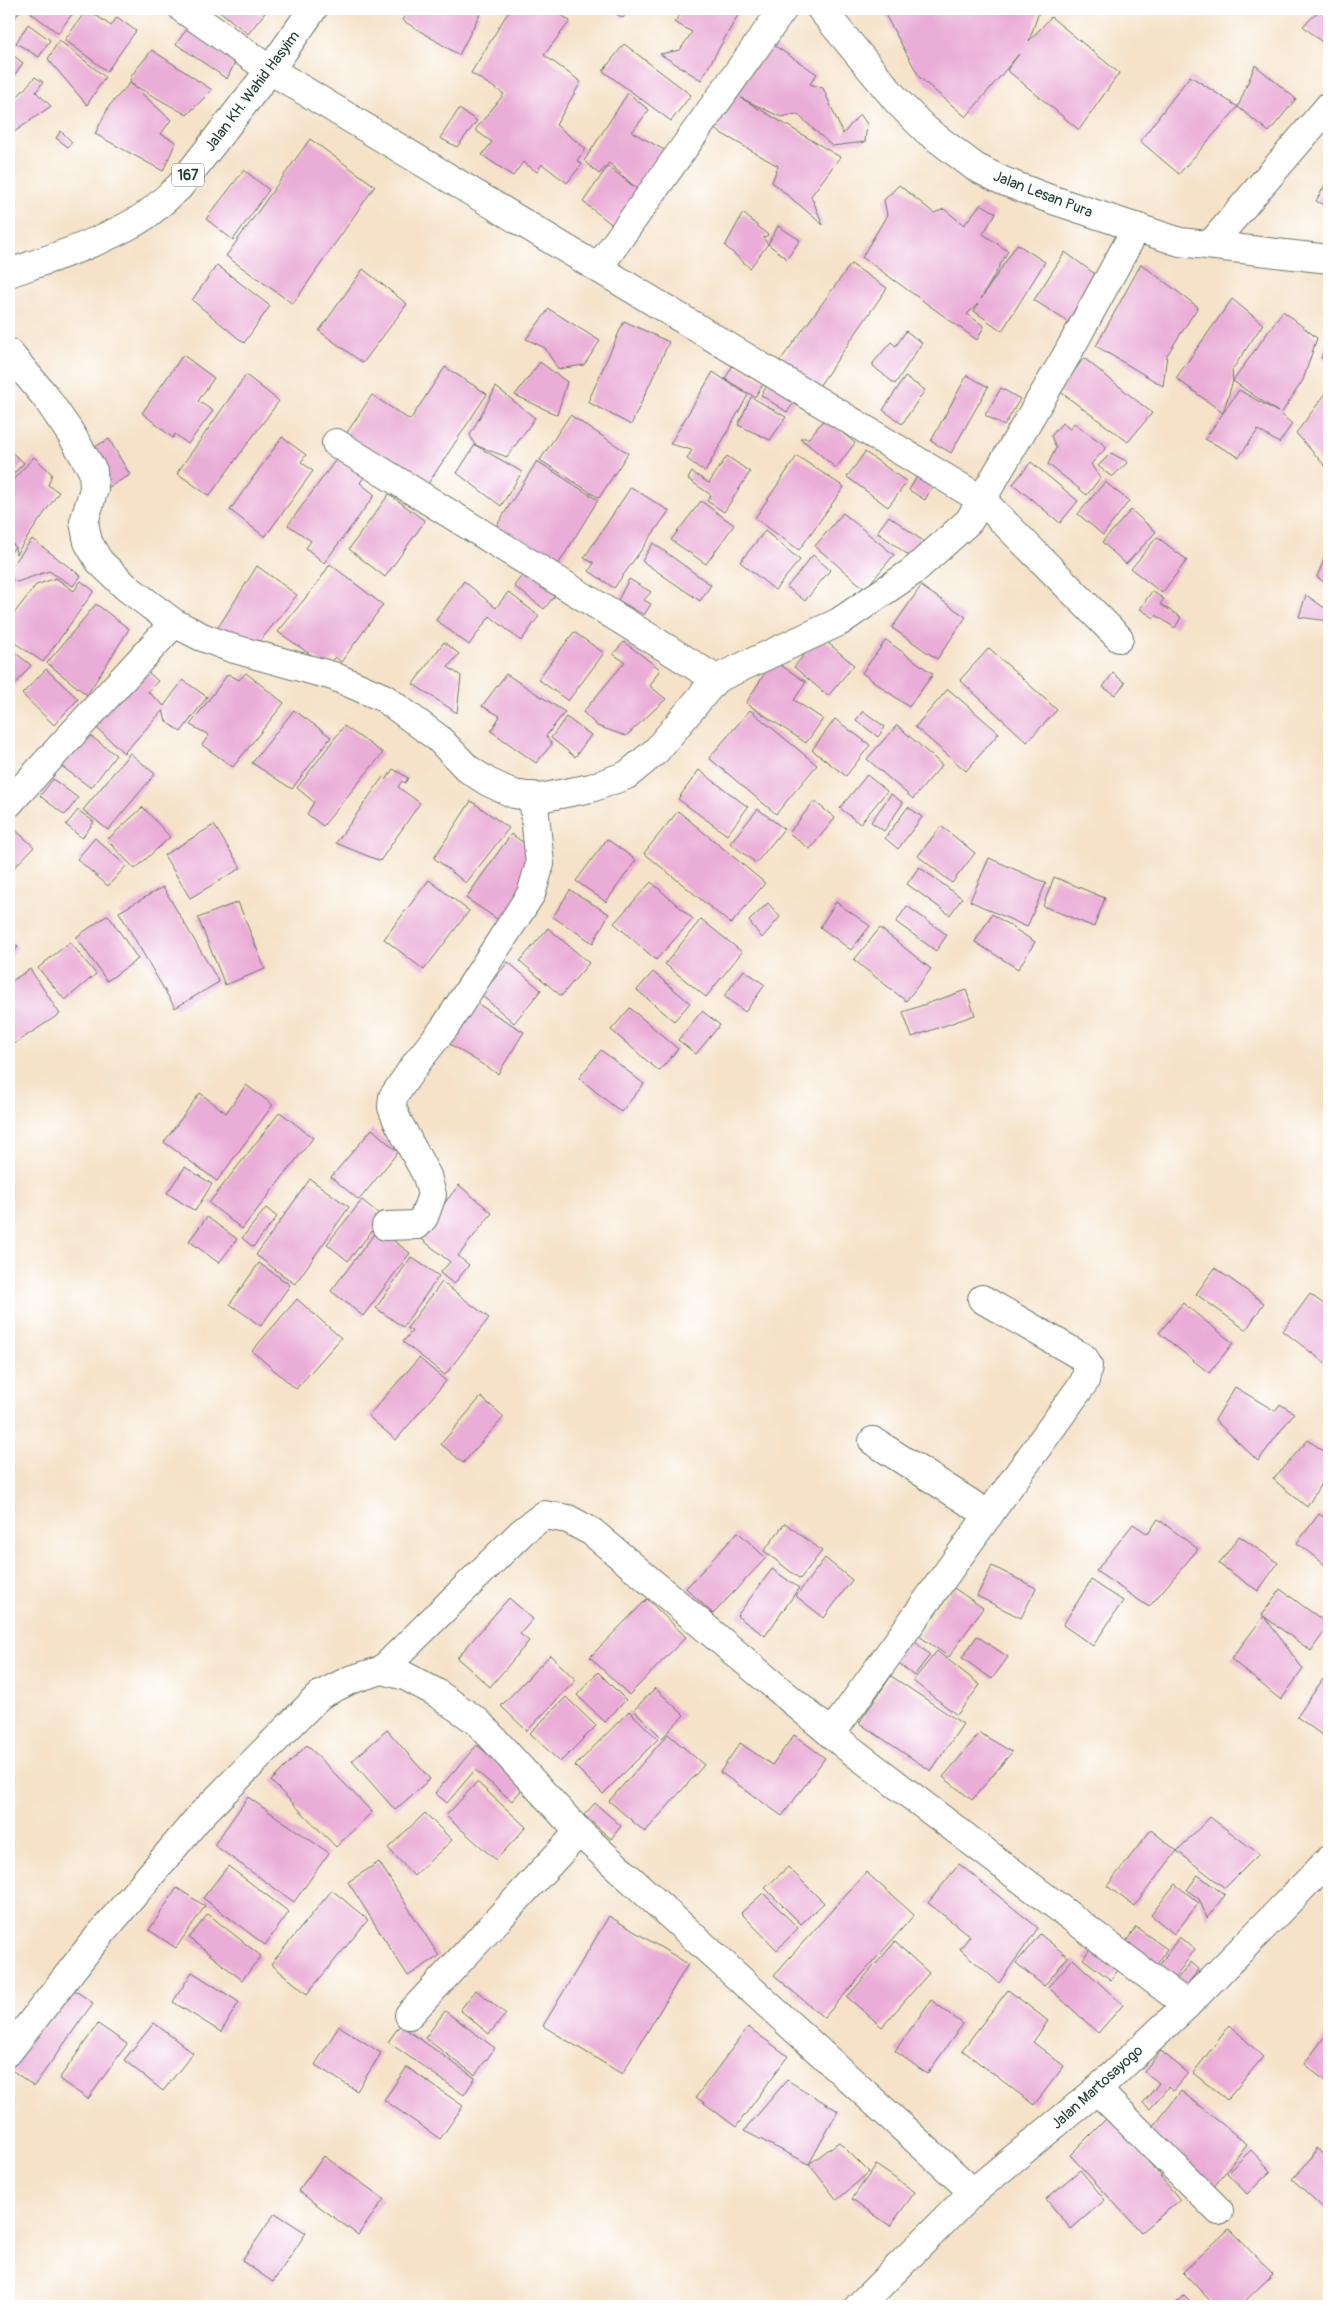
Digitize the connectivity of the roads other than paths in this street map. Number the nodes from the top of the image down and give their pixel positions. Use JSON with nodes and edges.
{"nodes":[{"id":1,"x":183,"y":9,"type":"edge"},
{"id":2,"x":313,"y":9,"type":"edge"},
{"id":3,"x":783,"y":9,"type":"edge"},
{"id":4,"x":821,"y":9,"type":"edge"},
{"id":5,"x":270,"y":70,"type":"junction"},
{"id":6,"x":1329,"y":106,"type":"edge"},
{"id":7,"x":1137,"y":227,"type":"junction"},
{"id":8,"x":1212,"y":244,"type":"junction"},
{"id":9,"x":1329,"y":259,"type":"edge"},
{"id":10,"x":598,"y":268,"type":"junction"},
{"id":11,"x":9,"y":272,"type":"edge"},
{"id":12,"x":9,"y":353,"type":"edge"},
{"id":13,"x":336,"y":443,"type":"dead end"},
{"id":14,"x":982,"y":500,"type":"junction"},
{"id":15,"x":174,"y":623,"type":"junction"},
{"id":16,"x":1119,"y":638,"type":"dead end"},
{"id":17,"x":716,"y":679,"type":"junction"},
{"id":18,"x":533,"y":796,"type":"junction"},
{"id":19,"x":9,"y":803,"type":"edge"},
{"id":20,"x":386,"y":1226,"type":"dead end"},
{"id":21,"x":982,"y":1299,"type":"dead end"},
{"id":22,"x":873,"y":1441,"type":"dead end"},
{"id":23,"x":989,"y":1515,"type":"junction"},
{"id":24,"x":382,"y":1670,"type":"junction"},
{"id":25,"x":831,"y":1734,"type":"junction"},
{"id":26,"x":579,"y":1832,"type":"junction"},
{"id":27,"x":1329,"y":1860,"type":"edge"},
{"id":28,"x":1187,"y":2005,"type":"junction"},
{"id":29,"x":409,"y":2014,"type":"dead end"},
{"id":30,"x":9,"y":2051,"type":"edge"},
{"id":31,"x":1097,"y":2090,"type":"junction"},
{"id":32,"x":973,"y":2192,"type":"junction"},
{"id":33,"x":1219,"y":2211,"type":"dead end"},
{"id":34,"x":859,"y":2306,"type":"edge"}],
"edges":[{"from":1,"to":5,"type":"street"},
{"from":2,"to":5,"type":"street","name":"Jalan KH. Wahid Hasyim","number":"167"},
{"from":3,"to":10,"type":"street"},
{"from":4,"to":7,"type":"street","name":"Jalan Lesan Pura"},
{"from":5,"to":10,"type":"street"},
{"from":5,"to":11,"type":"street","name":"Jalan KH. Wahid Hasyim","number":"167"},
{"from":6,"to":8,"type":"street"},
{"from":7,"to":8,"type":"street","name":"Jalan Lesan Pura"},
{"from":7,"to":14,"type":"street"},
{"from":8,"to":9,"type":"street","name":"Jalan Lesan Pura"},
{"from":10,"to":14,"type":"street"},
{"from":12,"to":15,"type":"street"},
{"from":13,"to":17,"type":"street"},
{"from":14,"to":16,"type":"street"},
{"from":14,"to":17,"type":"street"},
{"from":15,"to":18,"type":"street"},
{"from":15,"to":19,"type":"street"},
{"from":17,"to":18,"type":"street"},
{"from":18,"to":20,"type":"street"},
{"from":21,"to":23,"type":"street"},
{"from":22,"to":23,"type":"street"},
{"from":23,"to":25,"type":"street"},
{"from":24,"to":25,"type":"street"},
{"from":24,"to":26,"type":"street"},
{"from":24,"to":30,"type":"street"},
{"from":25,"to":28,"type":"street"},
{"from":26,"to":29,"type":"street"},
{"from":26,"to":32,"type":"street"},
{"from":27,"to":28,"type":"street","name":"Jalan Martosayogo"},
{"from":28,"to":31,"type":"street","name":"Jalan Martosayogo"},
{"from":31,"to":32,"type":"street","name":"Jalan Martosayogo"},
{"from":31,"to":33,"type":"street"},
{"from":32,"to":34,"type":"street","name":"Jalan Martosayogo"}]}
